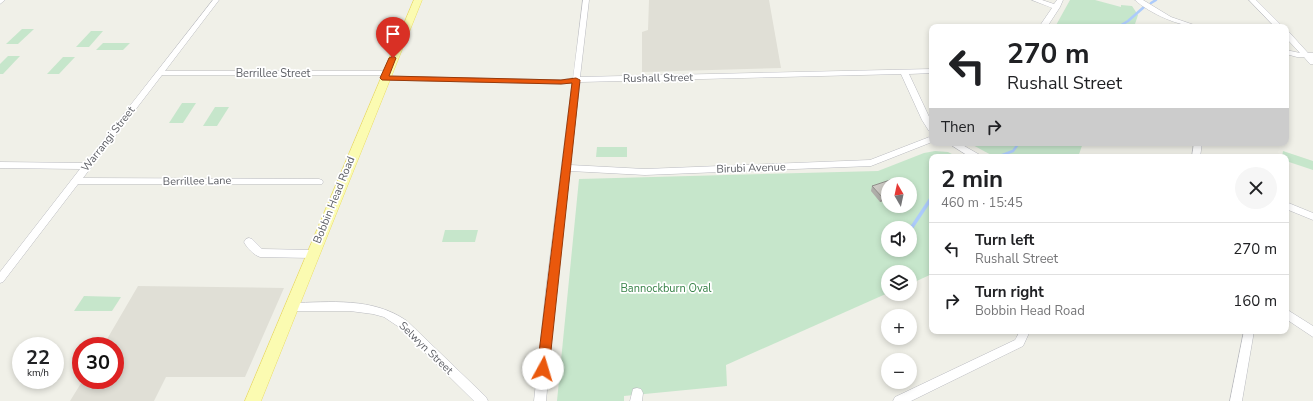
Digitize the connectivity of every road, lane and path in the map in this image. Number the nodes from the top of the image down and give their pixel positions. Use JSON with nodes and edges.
{"nodes":[{"id":1,"x":216,"y":0,"type":"edge"},
{"id":2,"x":418,"y":0,"type":"edge"},
{"id":3,"x":586,"y":0,"type":"edge"},
{"id":4,"x":1035,"y":0,"type":"edge"},
{"id":5,"x":1138,"y":0,"type":"edge"},
{"id":6,"x":1252,"y":0,"type":"edge"},
{"id":7,"x":1058,"y":3,"type":"edge"},
{"id":8,"x":1045,"y":24,"type":"edge"},
{"id":9,"x":1187,"y":24,"type":"edge"},
{"id":10,"x":1276,"y":24,"type":"edge"},
{"id":11,"x":1289,"y":37,"type":"edge"},
{"id":12,"x":1289,"y":52,"type":"edge"},
{"id":13,"x":1310,"y":55,"type":"edge"},
{"id":14,"x":1313,"y":62,"type":"edge"},
{"id":15,"x":929,"y":71,"type":"edge"},
{"id":16,"x":904,"y":72,"type":"junction"},
{"id":17,"x":160,"y":73,"type":"junction"},
{"id":18,"x":385,"y":76,"type":"junction"},
{"id":19,"x":576,"y":80,"type":"junction"},
{"id":20,"x":929,"y":124,"type":"edge"},
{"id":21,"x":929,"y":140,"type":"edge"},
{"id":22,"x":958,"y":146,"type":"edge"},
{"id":23,"x":972,"y":154,"type":"edge"},
{"id":24,"x":0,"y":165,"type":"edge"},
{"id":25,"x":86,"y":166,"type":"junction"},
{"id":26,"x":566,"y":168,"type":"junction"},
{"id":27,"x":75,"y":181,"type":"junction"},
{"id":28,"x":319,"y":182,"type":"dead end"},
{"id":29,"x":1289,"y":206,"type":"edge"},
{"id":30,"x":1313,"y":216,"type":"edge"},
{"id":31,"x":249,"y":242,"type":"dead end"},
{"id":32,"x":312,"y":254,"type":"junction"},
{"id":33,"x":0,"y":279,"type":"edge"},
{"id":34,"x":291,"y":307,"type":"junction"},
{"id":35,"x":1289,"y":315,"type":"edge"},
{"id":36,"x":1313,"y":332,"type":"edge"},
{"id":37,"x":1024,"y":334,"type":"edge"},
{"id":38,"x":1249,"y":334,"type":"edge"},
{"id":39,"x":253,"y":401,"type":"edge"},
{"id":40,"x":482,"y":401,"type":"edge"},
{"id":41,"x":540,"y":401,"type":"edge"},
{"id":42,"x":899,"y":401,"type":"edge"},
{"id":43,"x":1236,"y":401,"type":"edge"}],
"edges":[{"from":1,"to":17,"type":"street","name":"Warrangi Street"},
{"from":2,"to":18,"type":"main road","name":"Bobbin Head Road"},
{"from":3,"to":19,"type":"street"},
{"from":4,"to":7,"type":"street"},
{"from":5,"to":9,"type":"street"},
{"from":6,"to":10,"type":"street"},
{"from":7,"to":8,"type":"street"},
{"from":11,"to":13,"type":"street"},
{"from":12,"to":13,"type":"street"},
{"from":13,"to":14,"type":"street"},
{"from":15,"to":16,"type":"street","name":"Rushall Street"},
{"from":16,"to":19,"type":"street","name":"Rushall Street"},
{"from":16,"to":20,"type":"street"},
{"from":17,"to":18,"type":"street","name":"Berrillee Street"},
{"from":17,"to":25,"type":"street","name":"Warrangi Street"},
{"from":18,"to":19,"type":"street","name":"Rushall Street"},
{"from":18,"to":32,"type":"main road","name":"Bobbin Head Road"},
{"from":19,"to":26,"type":"street"},
{"from":21,"to":26,"type":"street","name":"Birubi Avenue"},
{"from":22,"to":23,"type":"street"},
{"from":24,"to":25,"type":"street"},
{"from":25,"to":27,"type":"street","name":"Warrangi Street"},
{"from":26,"to":41,"type":"street"},
{"from":27,"to":28,"type":"street","name":"Berrillee Lane"},
{"from":27,"to":33,"type":"street","name":"Warrangi Street"},
{"from":29,"to":30,"type":"street"},
{"from":31,"to":32,"type":"street"},
{"from":32,"to":34,"type":"main road","name":"Bobbin Head Road"},
{"from":34,"to":39,"type":"main road","name":"Bobbin Head Road"},
{"from":34,"to":40,"type":"street","name":"Selwyn Street"},
{"from":35,"to":36,"type":"street"},
{"from":37,"to":42,"type":"street"},
{"from":38,"to":43,"type":"street"}]}
